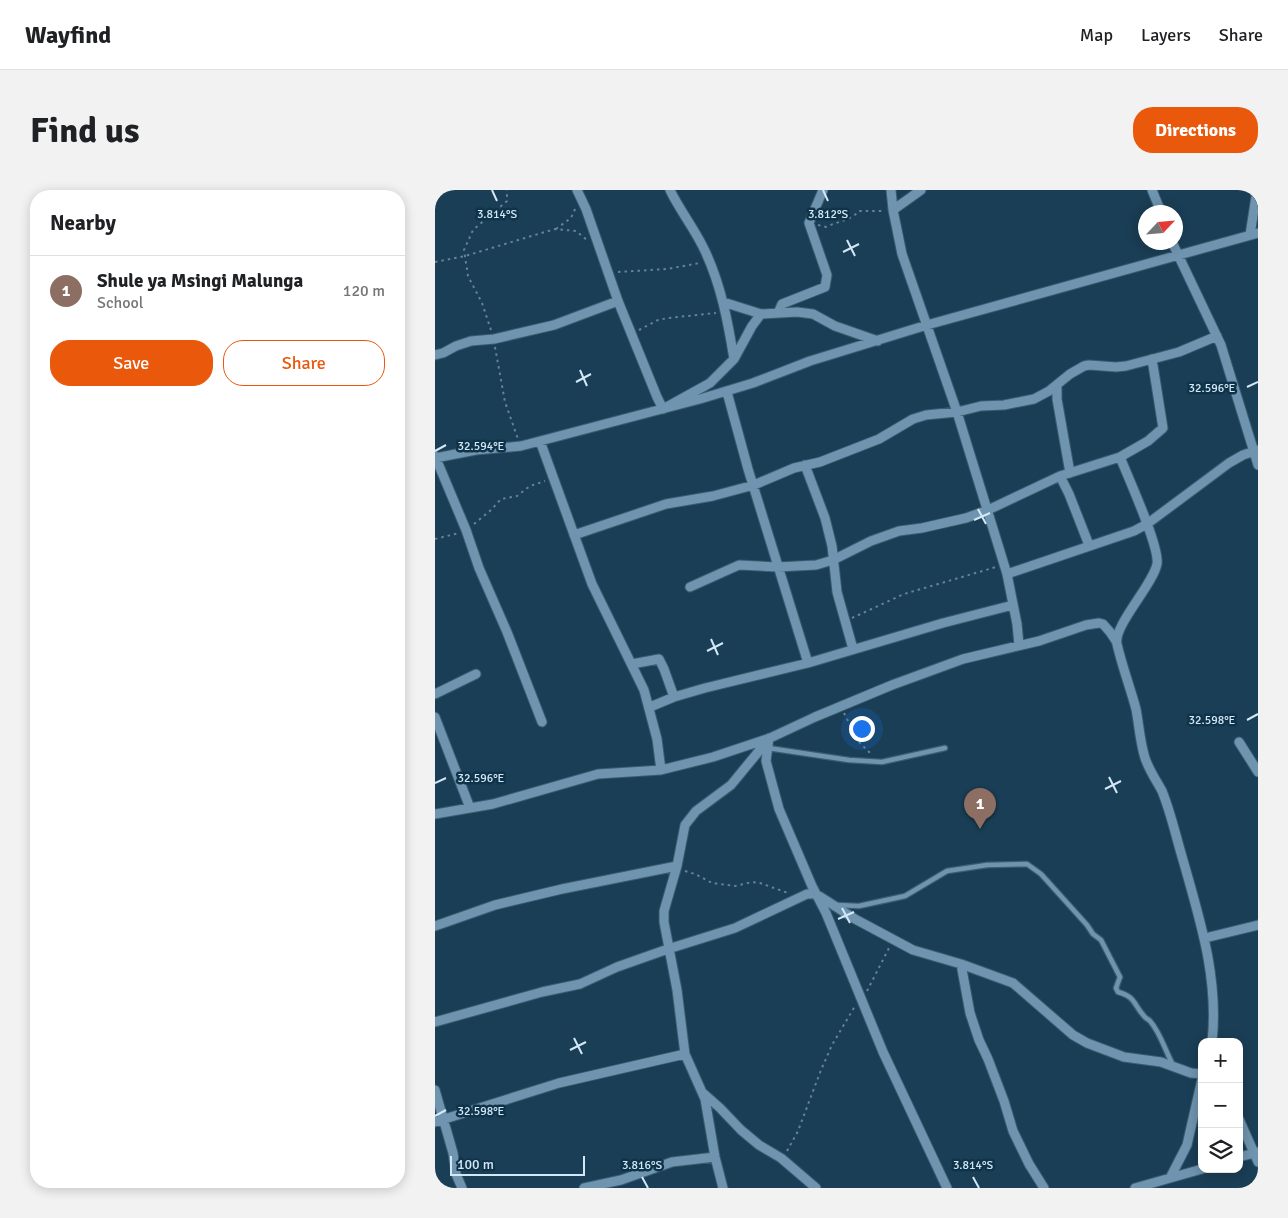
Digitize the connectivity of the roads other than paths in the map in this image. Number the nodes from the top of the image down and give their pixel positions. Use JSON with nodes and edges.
{"nodes":[{"id":1,"x":662,"y":190,"type":"edge"},
{"id":2,"x":823,"y":190,"type":"edge"},
{"id":3,"x":891,"y":190,"type":"edge"},
{"id":4,"x":921,"y":190,"type":"edge"},
{"id":5,"x":1152,"y":190,"type":"edge"},
{"id":6,"x":1257,"y":190,"type":"edge"},
{"id":7,"x":578,"y":193,"type":"edge"},
{"id":8,"x":672,"y":194,"type":"edge"},
{"id":9,"x":1158,"y":205,"type":"edge"},
{"id":10,"x":893,"y":210,"type":"junction"},
{"id":11,"x":1254,"y":234,"type":"edge"},
{"id":12,"x":1175,"y":250,"type":"edge"},
{"id":13,"x":1177,"y":256,"type":"junction"},
{"id":14,"x":618,"y":301,"type":"junction"},
{"id":15,"x":723,"y":302,"type":"junction"},
{"id":16,"x":778,"y":313,"type":"junction"},
{"id":17,"x":761,"y":314,"type":"junction"},
{"id":18,"x":927,"y":325,"type":"junction"},
{"id":19,"x":1217,"y":336,"type":"junction"},
{"id":20,"x":877,"y":341,"type":"junction"},
{"id":21,"x":435,"y":355,"type":"edge"},
{"id":22,"x":1151,"y":358,"type":"junction"},
{"id":23,"x":734,"y":359,"type":"junction"},
{"id":24,"x":1057,"y":386,"type":"junction"},
{"id":25,"x":727,"y":392,"type":"junction"},
{"id":26,"x":663,"y":409,"type":"junction"},
{"id":27,"x":957,"y":412,"type":"junction"},
{"id":28,"x":540,"y":442,"type":"junction"},
{"id":29,"x":1256,"y":451,"type":"edge"},
{"id":30,"x":1120,"y":457,"type":"junction"},
{"id":31,"x":435,"y":458,"type":"edge"},
{"id":32,"x":805,"y":465,"type":"junction"},
{"id":33,"x":1258,"y":465,"type":"edge"},
{"id":34,"x":1070,"y":473,"type":"junction"},
{"id":35,"x":1060,"y":476,"type":"junction"},
{"id":36,"x":754,"y":485,"type":"junction"},
{"id":37,"x":988,"y":510,"type":"junction"},
{"id":38,"x":1147,"y":524,"type":"junction"},
{"id":39,"x":573,"y":535,"type":"junction"},
{"id":40,"x":1089,"y":545,"type":"junction"},
{"id":41,"x":833,"y":560,"type":"junction"},
{"id":42,"x":777,"y":567,"type":"junction"},
{"id":43,"x":1007,"y":574,"type":"junction"},
{"id":44,"x":690,"y":587,"type":"dead end"},
{"id":45,"x":1013,"y":605,"type":"junction"},
{"id":46,"x":1116,"y":641,"type":"junction"},
{"id":47,"x":1019,"y":645,"type":"junction"},
{"id":48,"x":853,"y":649,"type":"junction"},
{"id":49,"x":808,"y":663,"type":"junction"},
{"id":50,"x":632,"y":664,"type":"junction"},
{"id":51,"x":476,"y":674,"type":"dead end"},
{"id":52,"x":435,"y":694,"type":"edge"},
{"id":53,"x":674,"y":697,"type":"junction"},
{"id":54,"x":650,"y":707,"type":"junction"},
{"id":55,"x":435,"y":717,"type":"edge"},
{"id":56,"x":542,"y":722,"type":"dead end"},
{"id":57,"x":769,"y":738,"type":"junction"},
{"id":58,"x":1239,"y":742,"type":"dead end"},
{"id":59,"x":768,"y":748,"type":"junction"},
{"id":60,"x":945,"y":748,"type":"dead end"},
{"id":61,"x":661,"y":770,"type":"junction"},
{"id":62,"x":1258,"y":772,"type":"edge"},
{"id":63,"x":470,"y":808,"type":"junction"},
{"id":64,"x":435,"y":814,"type":"edge"},
{"id":65,"x":676,"y":867,"type":"junction"},
{"id":66,"x":816,"y":894,"type":"junction"},
{"id":67,"x":832,"y":904,"type":"junction"},
{"id":68,"x":1258,"y":925,"type":"edge"},
{"id":69,"x":435,"y":926,"type":"edge"},
{"id":70,"x":1205,"y":938,"type":"junction"},
{"id":71,"x":668,"y":948,"type":"junction"},
{"id":72,"x":961,"y":964,"type":"junction"},
{"id":73,"x":435,"y":1022,"type":"edge"},
{"id":74,"x":1212,"y":1038,"type":"edge"},
{"id":75,"x":685,"y":1054,"type":"junction"},
{"id":76,"x":1171,"y":1065,"type":"junction"},
{"id":77,"x":1198,"y":1074,"type":"edge"},
{"id":78,"x":1201,"y":1083,"type":"edge"},
{"id":79,"x":435,"y":1090,"type":"edge"},
{"id":80,"x":703,"y":1093,"type":"junction"},
{"id":81,"x":439,"y":1120,"type":"edge"},
{"id":82,"x":1243,"y":1127,"type":"edge"},
{"id":83,"x":1257,"y":1156,"type":"edge"},
{"id":84,"x":715,"y":1157,"type":"junction"},
{"id":85,"x":1243,"y":1158,"type":"edge"},
{"id":86,"x":1198,"y":1170,"type":"edge"},
{"id":87,"x":1167,"y":1182,"type":"edge"},
{"id":88,"x":462,"y":1188,"type":"edge"},
{"id":89,"x":585,"y":1188,"type":"edge"},
{"id":90,"x":723,"y":1188,"type":"edge"},
{"id":91,"x":816,"y":1188,"type":"edge"},
{"id":92,"x":947,"y":1188,"type":"edge"},
{"id":93,"x":1044,"y":1188,"type":"edge"},
{"id":94,"x":1135,"y":1188,"type":"edge"}],
"edges":[{"from":1,"to":8,"type":"street"},
{"from":2,"to":16,"type":"street"},
{"from":3,"to":10,"type":"street"},
{"from":4,"to":10,"type":"street"},
{"from":5,"to":9,"type":"street"},
{"from":6,"to":11,"type":"street"},
{"from":7,"to":14,"type":"street"},
{"from":8,"to":15,"type":"street"},
{"from":10,"to":18,"type":"street"},
{"from":11,"to":13,"type":"street"},
{"from":12,"to":13,"type":"street"},
{"from":13,"to":18,"type":"street"},
{"from":13,"to":19,"type":"street"},
{"from":14,"to":21,"type":"street"},
{"from":14,"to":26,"type":"street"},
{"from":15,"to":17,"type":"street"},
{"from":15,"to":23,"type":"street"},
{"from":16,"to":17,"type":"street"},
{"from":16,"to":20,"type":"street"},
{"from":17,"to":23,"type":"street"},
{"from":18,"to":20,"type":"street"},
{"from":18,"to":27,"type":"street"},
{"from":19,"to":22,"type":"street"},
{"from":19,"to":29,"type":"street"},
{"from":20,"to":25,"type":"street"},
{"from":22,"to":24,"type":"street"},
{"from":22,"to":30,"type":"street"},
{"from":23,"to":26,"type":"street"},
{"from":24,"to":27,"type":"street"},
{"from":24,"to":34,"type":"street"},
{"from":25,"to":26,"type":"street"},
{"from":25,"to":36,"type":"street"},
{"from":26,"to":28,"type":"street"},
{"from":27,"to":32,"type":"street"},
{"from":27,"to":37,"type":"street"},
{"from":28,"to":31,"type":"street"},
{"from":28,"to":39,"type":"street"},
{"from":29,"to":33,"type":"street"},
{"from":29,"to":38,"type":"street"},
{"from":30,"to":34,"type":"street"},
{"from":30,"to":38,"type":"street"},
{"from":31,"to":56,"type":"street"},
{"from":32,"to":36,"type":"street"},
{"from":32,"to":41,"type":"street"},
{"from":34,"to":35,"type":"street"},
{"from":35,"to":37,"type":"street"},
{"from":35,"to":40,"type":"street"},
{"from":36,"to":39,"type":"street"},
{"from":36,"to":42,"type":"street"},
{"from":37,"to":41,"type":"street"},
{"from":37,"to":43,"type":"street"},
{"from":38,"to":40,"type":"street"},
{"from":38,"to":46,"type":"street"},
{"from":39,"to":50,"type":"street"},
{"from":40,"to":43,"type":"street"},
{"from":41,"to":42,"type":"street"},
{"from":41,"to":48,"type":"street"},
{"from":42,"to":44,"type":"street"},
{"from":42,"to":49,"type":"street"},
{"from":43,"to":45,"type":"street"},
{"from":45,"to":47,"type":"street"},
{"from":45,"to":48,"type":"street"},
{"from":46,"to":47,"type":"street"},
{"from":46,"to":70,"type":"street"},
{"from":47,"to":57,"type":"street"},
{"from":48,"to":49,"type":"street"},
{"from":49,"to":53,"type":"street"},
{"from":50,"to":53,"type":"street"},
{"from":50,"to":54,"type":"street"},
{"from":51,"to":52,"type":"street"},
{"from":53,"to":54,"type":"street"},
{"from":54,"to":61,"type":"street"},
{"from":55,"to":63,"type":"street"},
{"from":57,"to":59,"type":"street"},
{"from":57,"to":61,"type":"street"},
{"from":57,"to":65,"type":"street"},
{"from":58,"to":62,"type":"street"},
{"from":59,"to":60,"type":"lane"},
{"from":59,"to":66,"type":"street"},
{"from":61,"to":63,"type":"street"},
{"from":63,"to":64,"type":"street"},
{"from":65,"to":69,"type":"street"},
{"from":65,"to":71,"type":"street"},
{"from":66,"to":67,"type":"street"},
{"from":66,"to":71,"type":"street"},
{"from":66,"to":92,"type":"street"},
{"from":67,"to":72,"type":"street"},
{"from":67,"to":76,"type":"lane"},
{"from":68,"to":70,"type":"street"},
{"from":70,"to":74,"type":"street"},
{"from":71,"to":73,"type":"street"},
{"from":71,"to":75,"type":"street"},
{"from":72,"to":76,"type":"street"},
{"from":72,"to":93,"type":"street"},
{"from":75,"to":80,"type":"street"},
{"from":75,"to":81,"type":"street"},
{"from":76,"to":77,"type":"street"},
{"from":78,"to":87,"type":"street"},
{"from":79,"to":81,"type":"street"},
{"from":80,"to":84,"type":"street"},
{"from":80,"to":91,"type":"street"},
{"from":81,"to":88,"type":"street"},
{"from":82,"to":83,"type":"street"},
{"from":83,"to":85,"type":"street"},
{"from":84,"to":89,"type":"street"},
{"from":84,"to":90,"type":"street"},
{"from":86,"to":87,"type":"street"},
{"from":87,"to":94,"type":"street"}]}
